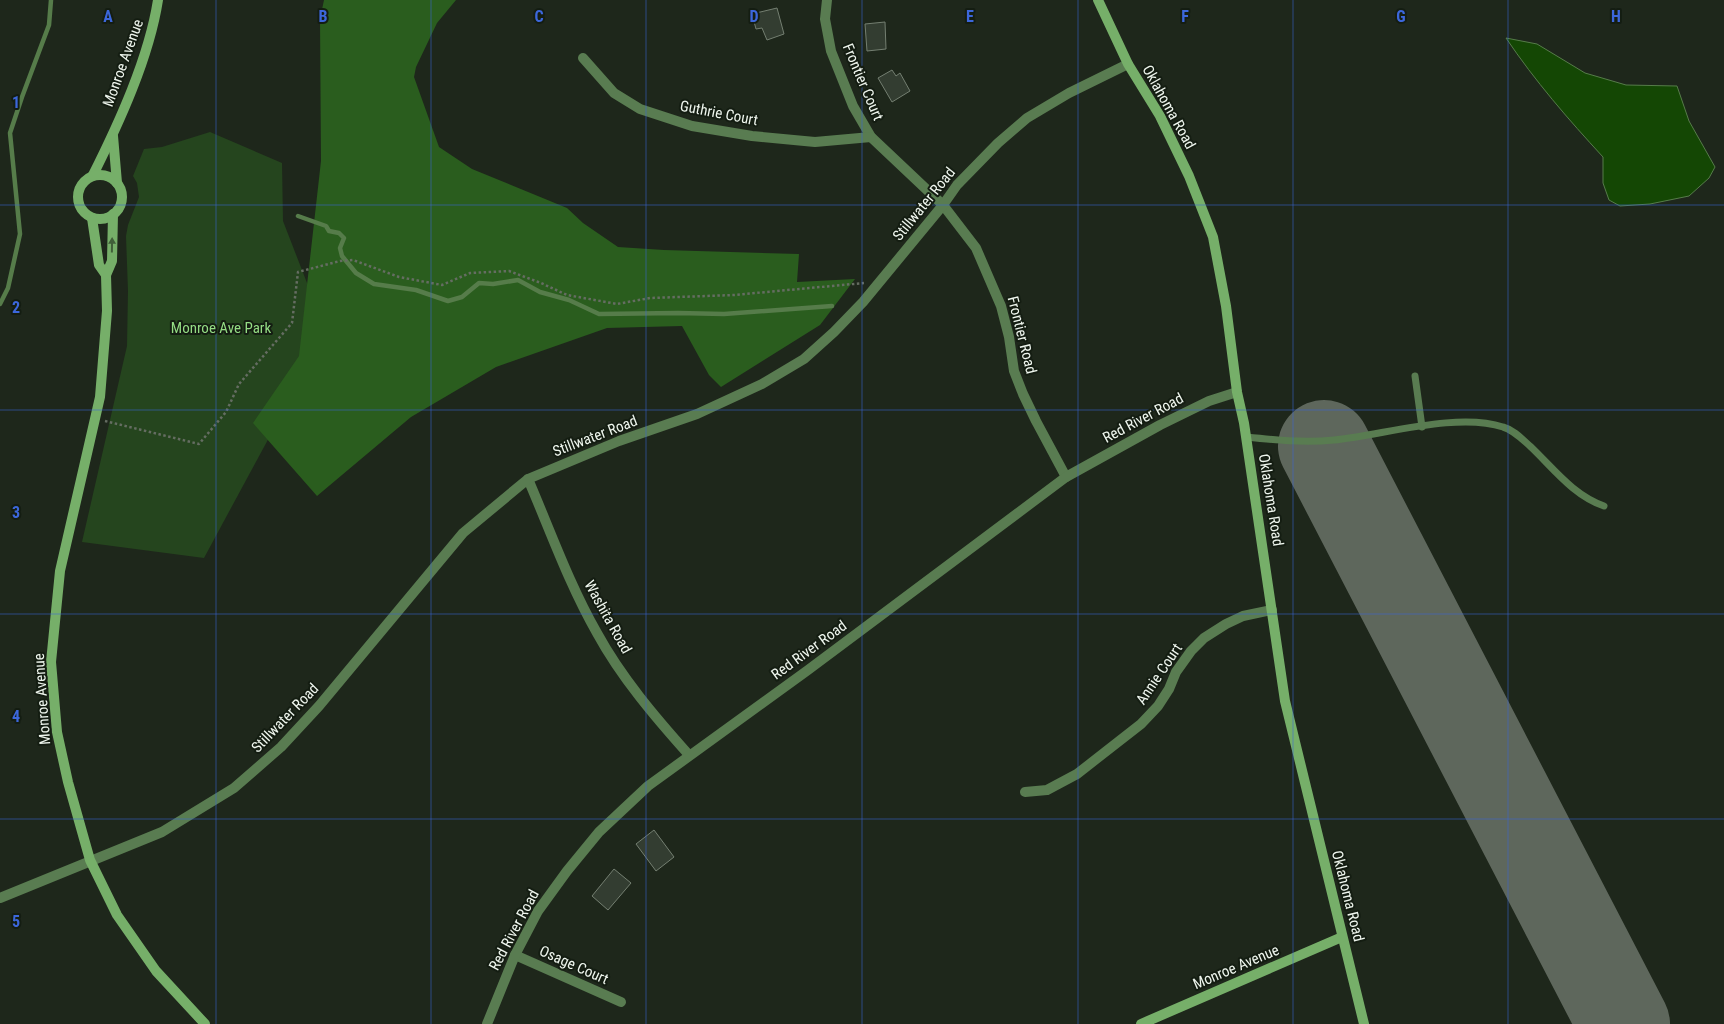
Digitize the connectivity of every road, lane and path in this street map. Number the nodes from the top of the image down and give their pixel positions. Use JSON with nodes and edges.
{"nodes":[{"id":1,"x":158,"y":0,"type":"edge"},
{"id":2,"x":827,"y":0,"type":"edge"},
{"id":3,"x":1098,"y":0,"type":"edge"},
{"id":4,"x":583,"y":58,"type":"dead end"},
{"id":5,"x":1128,"y":64,"type":"junction"},
{"id":6,"x":113,"y":135,"type":"junction"},
{"id":7,"x":871,"y":138,"type":"junction"},
{"id":8,"x":93,"y":176,"type":"junction"},
{"id":9,"x":117,"y":183,"type":"junction"},
{"id":10,"x":943,"y":205,"type":"junction"},
{"id":11,"x":113,"y":214,"type":"junction"},
{"id":12,"x":92,"y":218,"type":"junction"},
{"id":13,"x":106,"y":275,"type":"junction"},
{"id":14,"x":880,"y":281,"type":"junction"},
{"id":15,"x":1415,"y":376,"type":"dead end"},
{"id":16,"x":1237,"y":392,"type":"junction"},
{"id":17,"x":96,"y":419,"type":"junction"},
{"id":18,"x":1422,"y":427,"type":"junction"},
{"id":19,"x":1246,"y":437,"type":"junction"},
{"id":20,"x":1066,"y":478,"type":"junction"},
{"id":21,"x":528,"y":479,"type":"junction"},
{"id":22,"x":1604,"y":506,"type":"dead end"},
{"id":23,"x":1272,"y":610,"type":"junction"},
{"id":24,"x":689,"y":755,"type":"junction"},
{"id":25,"x":1025,"y":792,"type":"dead end"},
{"id":26,"x":90,"y":860,"type":"junction"},
{"id":27,"x":0,"y":898,"type":"edge"},
{"id":28,"x":1342,"y":937,"type":"junction"},
{"id":29,"x":515,"y":955,"type":"junction"},
{"id":30,"x":621,"y":1002,"type":"dead end"},
{"id":31,"x":205,"y":1024,"type":"edge"},
{"id":32,"x":487,"y":1024,"type":"edge"},
{"id":33,"x":1141,"y":1024,"type":"edge"},
{"id":34,"x":1364,"y":1024,"type":"edge"}],
"edges":[{"from":1,"to":6,"type":"street","name":"Monroe Avenue"},
{"from":2,"to":7,"type":"street","name":"Frontier Court"},
{"from":3,"to":5,"type":"street","name":"Oklahoma Road"},
{"from":4,"to":7,"type":"street","name":"Guthrie Court"},
{"from":5,"to":10,"type":"street","name":"Stillwater Road"},
{"from":5,"to":16,"type":"street","name":"Oklahoma Road"},
{"from":6,"to":8,"type":"street","name":"Monroe Avenue"},
{"from":6,"to":9,"type":"street","name":"Monroe Avenue"},
{"from":7,"to":10,"type":"street","name":"Frontier Court"},
{"from":8,"to":9,"type":"street"},
{"from":8,"to":12,"type":"street","name":"Monroe Avenue"},
{"from":9,"to":11,"type":"street","name":"Monroe Avenue"},
{"from":10,"to":14,"type":"street","name":"Stillwater Road"},
{"from":10,"to":20,"type":"street","name":"Frontier Road"},
{"from":11,"to":12,"type":"street"},
{"from":13,"to":11,"type":"street","name":"Monroe Avenue","one_way":true},
{"from":12,"to":13,"type":"street","name":"Monroe Avenue"},
{"from":13,"to":17,"type":"street","name":"Monroe Avenue"},
{"from":14,"to":17,"type":"path"},
{"from":14,"to":21,"type":"street","name":"Stillwater Road"},
{"from":15,"to":18,"type":"lane"},
{"from":16,"to":19,"type":"street","name":"Oklahoma Road"},
{"from":16,"to":20,"type":"street","name":"Red River Road"},
{"from":17,"to":26,"type":"street","name":"Monroe Avenue"},
{"from":18,"to":19,"type":"lane"},
{"from":18,"to":22,"type":"lane"},
{"from":19,"to":23,"type":"street","name":"Oklahoma Road"},
{"from":20,"to":24,"type":"street","name":"Red River Road"},
{"from":21,"to":24,"type":"street","name":"Washita Road"},
{"from":21,"to":26,"type":"street","name":"Stillwater Road"},
{"from":23,"to":25,"type":"street","name":"Annie Court"},
{"from":23,"to":28,"type":"street","name":"Oklahoma Road"},
{"from":24,"to":29,"type":"street","name":"Red River Road"},
{"from":26,"to":27,"type":"street","name":"Stillwater Road"},
{"from":26,"to":31,"type":"street","name":"Monroe Avenue"},
{"from":28,"to":33,"type":"street","name":"Monroe Avenue"},
{"from":28,"to":34,"type":"street","name":"Oklahoma Road"},
{"from":29,"to":30,"type":"street","name":"Osage Court"},
{"from":29,"to":32,"type":"street","name":"Red River Road"}]}
